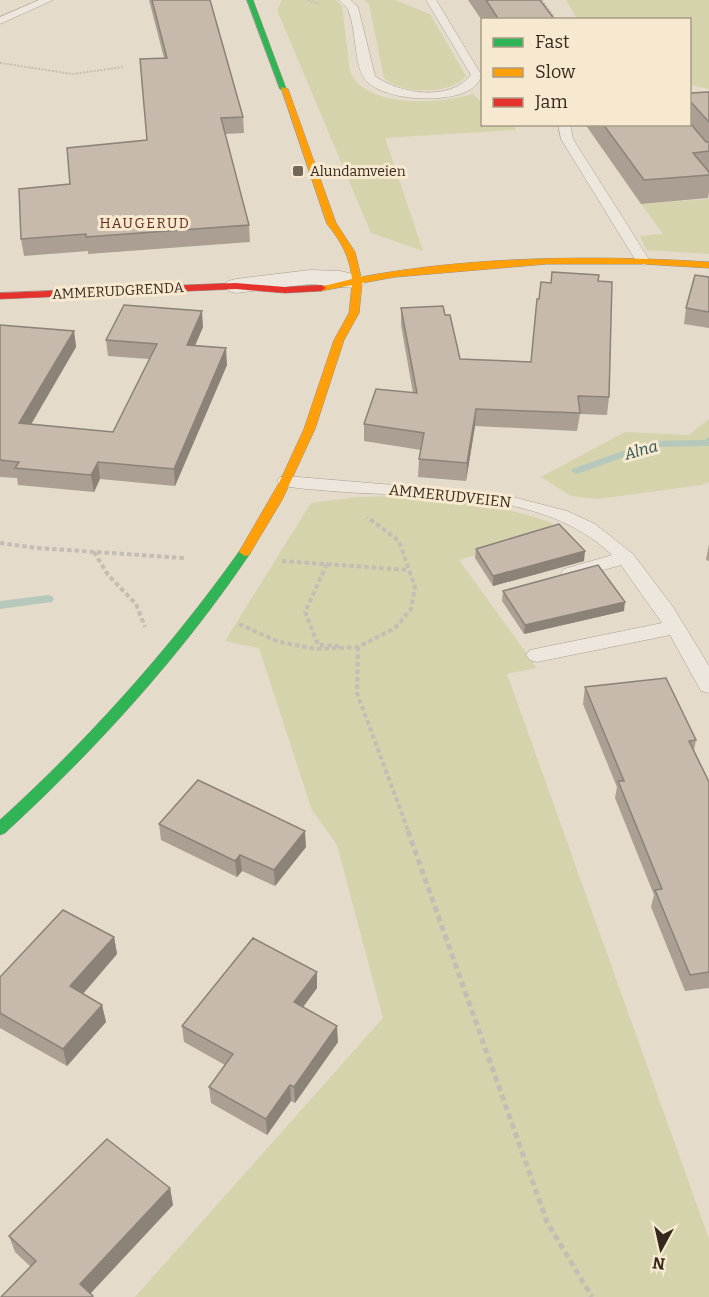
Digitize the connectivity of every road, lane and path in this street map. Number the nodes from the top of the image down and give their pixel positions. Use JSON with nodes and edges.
{"nodes":[{"id":1,"x":48,"y":0,"type":"edge"},
{"id":2,"x":250,"y":0,"type":"edge"},
{"id":3,"x":344,"y":0,"type":"edge"},
{"id":4,"x":430,"y":0,"type":"edge"},
{"id":5,"x":542,"y":0,"type":"edge"},
{"id":6,"x":555,"y":18,"type":"edge"},
{"id":7,"x":0,"y":21,"type":"edge"},
{"id":8,"x":0,"y":63,"type":"edge"},
{"id":9,"x":123,"y":67,"type":"dead end"},
{"id":10,"x":564,"y":126,"type":"edge"},
{"id":11,"x":332,"y":224,"type":"junction"},
{"id":12,"x":328,"y":241,"type":"dead end"},
{"id":13,"x":643,"y":261,"type":"junction"},
{"id":14,"x":709,"y":265,"type":"edge"},
{"id":15,"x":337,"y":278,"type":"junction"},
{"id":16,"x":236,"y":286,"type":"joint"},
{"id":17,"x":0,"y":296,"type":"edge"},
{"id":18,"x":340,"y":337,"type":"junction"},
{"id":19,"x":286,"y":481,"type":"junction"},
{"id":20,"x":361,"y":513,"type":"dead end"},
{"id":21,"x":0,"y":543,"type":"edge"},
{"id":22,"x":94,"y":552,"type":"junction"},
{"id":23,"x":184,"y":558,"type":"dead end"},
{"id":24,"x":625,"y":558,"type":"junction"},
{"id":25,"x":281,"y":561,"type":"dead end"},
{"id":26,"x":327,"y":564,"type":"junction"},
{"id":27,"x":409,"y":570,"type":"junction"},
{"id":28,"x":556,"y":577,"type":"edge"},
{"id":29,"x":230,"y":619,"type":"dead end"},
{"id":30,"x":674,"y":627,"type":"junction"},
{"id":31,"x":152,"y":634,"type":"dead end"},
{"id":32,"x":358,"y":647,"type":"junction"},
{"id":33,"x":537,"y":655,"type":"dead end"},
{"id":34,"x":709,"y":686,"type":"edge"},
{"id":35,"x":0,"y":829,"type":"edge"},
{"id":36,"x":592,"y":1297,"type":"edge"}],
"edges":[{"from":1,"to":7,"type":"lane"},
{"from":2,"to":11,"type":"street"},
{"from":3,"to":4,"type":"lane"},
{"from":5,"to":6,"type":"path"},
{"from":8,"to":9,"type":"path"},
{"from":10,"to":13,"type":"lane"},
{"from":11,"to":12,"type":"street"},
{"from":11,"to":15,"type":"street"},
{"from":13,"to":14,"type":"street"},
{"from":13,"to":15,"type":"street"},
{"from":15,"to":16,"type":"street"},
{"from":15,"to":18,"type":"street"},
{"from":15,"to":18,"type":"street"},
{"from":16,"to":17,"type":"street","name":"AMMERUDGRENDA"},
{"from":18,"to":19,"type":"street"},
{"from":19,"to":24,"type":"lane","name":"AMMERUDVEIEN"},
{"from":19,"to":35,"type":"street"},
{"from":20,"to":27,"type":"path"},
{"from":21,"to":22,"type":"path"},
{"from":22,"to":23,"type":"path"},
{"from":22,"to":31,"type":"path"},
{"from":24,"to":28,"type":"lane"},
{"from":24,"to":30,"type":"lane","name":"AMMERUDVEIEN"},
{"from":25,"to":26,"type":"path"},
{"from":26,"to":27,"type":"path"},
{"from":26,"to":32,"type":"path"},
{"from":27,"to":32,"type":"path"},
{"from":29,"to":32,"type":"path"},
{"from":30,"to":33,"type":"lane"},
{"from":30,"to":34,"type":"lane","name":"AMMERUDVEIEN"},
{"from":32,"to":36,"type":"path"}]}
